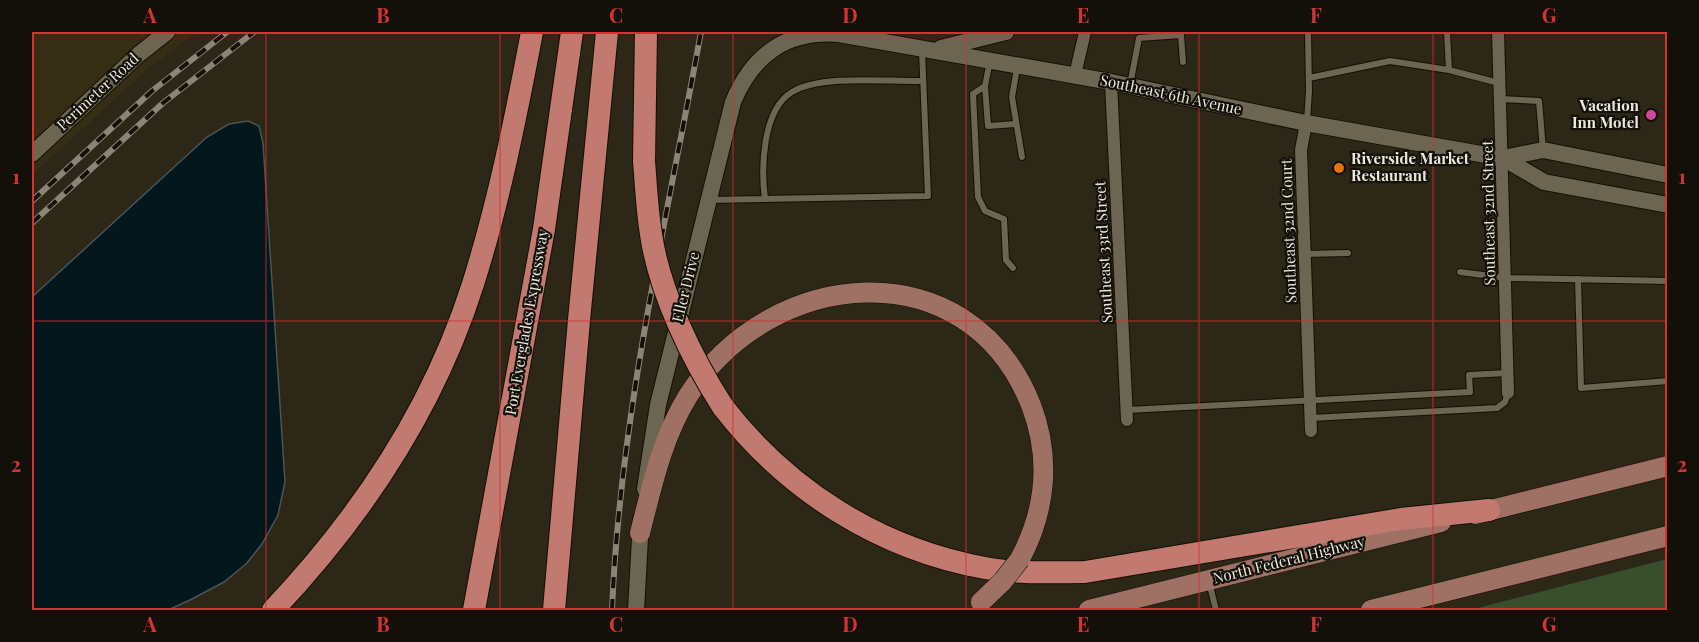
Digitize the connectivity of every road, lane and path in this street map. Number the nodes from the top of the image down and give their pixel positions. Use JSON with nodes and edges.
{"nodes":[{"id":1,"x":167,"y":32,"type":"edge"},
{"id":2,"x":532,"y":32,"type":"edge"},
{"id":3,"x":572,"y":32,"type":"edge"},
{"id":4,"x":607,"y":32,"type":"edge"},
{"id":5,"x":646,"y":32,"type":"edge"},
{"id":6,"x":899,"y":32,"type":"edge"},
{"id":7,"x":1006,"y":32,"type":"edge"},
{"id":8,"x":1085,"y":32,"type":"edge"},
{"id":9,"x":1308,"y":32,"type":"edge"},
{"id":10,"x":1447,"y":32,"type":"edge"},
{"id":11,"x":1498,"y":32,"type":"edge"},
{"id":12,"x":840,"y":33,"type":"edge"},
{"id":13,"x":868,"y":39,"type":"junction"},
{"id":14,"x":928,"y":48,"type":"junction"},
{"id":15,"x":990,"y":60,"type":"junction"},
{"id":16,"x":1183,"y":62,"type":"dead end"},
{"id":17,"x":1018,"y":65,"type":"junction"},
{"id":18,"x":1449,"y":70,"type":"junction"},
{"id":19,"x":1075,"y":75,"type":"junction"},
{"id":20,"x":1309,"y":78,"type":"junction"},
{"id":21,"x":923,"y":81,"type":"junction"},
{"id":22,"x":1111,"y":82,"type":"junction"},
{"id":23,"x":1500,"y":83,"type":"junction"},
{"id":24,"x":985,"y":86,"type":"junction"},
{"id":25,"x":1130,"y":86,"type":"junction"},
{"id":26,"x":1500,"y":99,"type":"junction"},
{"id":27,"x":1306,"y":123,"type":"junction"},
{"id":28,"x":1015,"y":124,"type":"junction"},
{"id":29,"x":1543,"y":150,"type":"junction"},
{"id":30,"x":32,"y":154,"type":"edge"},
{"id":31,"x":1022,"y":157,"type":"dead end"},
{"id":32,"x":1503,"y":158,"type":"junction"},
{"id":33,"x":1668,"y":175,"type":"edge"},
{"id":34,"x":765,"y":199,"type":"junction"},
{"id":35,"x":708,"y":200,"type":"junction"},
{"id":36,"x":1668,"y":205,"type":"edge"},
{"id":37,"x":1348,"y":253,"type":"dead end"},
{"id":38,"x":1305,"y":255,"type":"junction"},
{"id":39,"x":1013,"y":268,"type":"dead end"},
{"id":40,"x":1460,"y":272,"type":"dead end"},
{"id":41,"x":1506,"y":278,"type":"junction"},
{"id":42,"x":1578,"y":279,"type":"junction"},
{"id":43,"x":1668,"y":281,"type":"edge"},
{"id":44,"x":1508,"y":373,"type":"junction"},
{"id":45,"x":1668,"y":381,"type":"edge"},
{"id":46,"x":1508,"y":393,"type":"joint"},
{"id":47,"x":1310,"y":400,"type":"junction"},
{"id":48,"x":1127,"y":415,"type":"joint"},
{"id":49,"x":1311,"y":424,"type":"joint"},
{"id":50,"x":1668,"y":466,"type":"edge"},
{"id":51,"x":1490,"y":510,"type":"junction"},
{"id":52,"x":640,"y":533,"type":"junction"},
{"id":53,"x":1668,"y":536,"type":"edge"},
{"id":54,"x":1209,"y":580,"type":"junction"},
{"id":55,"x":975,"y":606,"type":"edge"},
{"id":56,"x":474,"y":609,"type":"edge"},
{"id":57,"x":273,"y":610,"type":"edge"},
{"id":58,"x":554,"y":610,"type":"edge"},
{"id":59,"x":636,"y":610,"type":"edge"},
{"id":60,"x":1089,"y":610,"type":"edge"},
{"id":61,"x":1216,"y":610,"type":"edge"},
{"id":62,"x":1371,"y":610,"type":"edge"}],
"edges":[{"from":1,"to":30,"type":"street","name":"Perimeter Road"},
{"from":2,"to":57,"type":"highway"},
{"from":3,"to":56,"type":"highway","name":"Port Everglades Expressway"},
{"from":4,"to":58,"type":"highway"},
{"from":5,"to":51,"type":"highway","bridge":true},
{"from":6,"to":13,"type":"street"},
{"from":7,"to":14,"type":"street"},
{"from":8,"to":19,"type":"street"},
{"from":9,"to":20,"type":"lane","name":"Southeast 32nd Court"},
{"from":10,"to":18,"type":"lane"},
{"from":11,"to":23,"type":"street","name":"Southeast 32nd Street"},
{"from":12,"to":13,"type":"street","name":"Southeast 6th Avenue"},
{"from":12,"to":35,"type":"street","name":"Eller Drive"},
{"from":13,"to":14,"type":"street","name":"Southeast 6th Avenue"},
{"from":14,"to":15,"type":"street","name":"Southeast 6th Avenue"},
{"from":14,"to":21,"type":"lane"},
{"from":15,"to":17,"type":"street","name":"Southeast 6th Avenue"},
{"from":15,"to":24,"type":"lane"},
{"from":16,"to":25,"type":"lane"},
{"from":17,"to":19,"type":"street","name":"Southeast 6th Avenue"},
{"from":17,"to":28,"type":"lane"},
{"from":18,"to":20,"type":"lane"},
{"from":18,"to":23,"type":"lane"},
{"from":19,"to":22,"type":"street","name":"Southeast 6th Avenue"},
{"from":20,"to":27,"type":"lane","name":"Southeast 32nd Court"},
{"from":21,"to":34,"type":"lane"},
{"from":21,"to":34,"type":"lane"},
{"from":22,"to":25,"type":"street","name":"Southeast 6th Avenue"},
{"from":22,"to":48,"type":"street","name":"Southeast 33rd Street"},
{"from":23,"to":26,"type":"street","name":"Southeast 32nd Street"},
{"from":24,"to":28,"type":"lane"},
{"from":24,"to":39,"type":"lane"},
{"from":25,"to":27,"type":"street","name":"Southeast 6th Avenue"},
{"from":26,"to":29,"type":"lane"},
{"from":26,"to":32,"type":"street","name":"Southeast 32nd Street"},
{"from":27,"to":32,"type":"street","name":"Southeast 6th Avenue"},
{"from":27,"to":38,"type":"street","name":"Southeast 32nd Court"},
{"from":28,"to":31,"type":"lane"},
{"from":29,"to":32,"type":"street","name":"Southeast 6th Avenue"},
{"from":29,"to":33,"type":"street","name":"Southeast 6th Avenue"},
{"from":32,"to":36,"type":"street","name":"Southeast 6th Avenue"},
{"from":32,"to":41,"type":"street","name":"Southeast 32nd Street"},
{"from":34,"to":35,"type":"lane"},
{"from":35,"to":52,"type":"street","name":"Eller Drive"},
{"from":37,"to":38,"type":"lane"},
{"from":38,"to":47,"type":"street","name":"Southeast 32nd Court"},
{"from":40,"to":41,"type":"lane"},
{"from":41,"to":42,"type":"lane"},
{"from":41,"to":44,"type":"street","name":"Southeast 32nd Street"},
{"from":42,"to":43,"type":"lane"},
{"from":42,"to":45,"type":"lane"},
{"from":44,"to":46,"type":"street","name":"Southeast 32nd Street"},
{"from":44,"to":47,"type":"lane"},
{"from":46,"to":49,"type":"lane"},
{"from":47,"to":48,"type":"lane"},
{"from":47,"to":49,"type":"street","name":"Southeast 32nd Court"},
{"from":50,"to":51,"type":"main road","name":"North Federal Highway"},
{"from":51,"to":54,"type":"main road","name":"North Federal Highway"},
{"from":52,"to":55,"type":"main road","bridge":true},
{"from":52,"to":59,"type":"street","name":"Eller Drive"},
{"from":53,"to":62,"type":"main road"},
{"from":54,"to":60,"type":"main road","name":"North Federal Highway"},
{"from":54,"to":61,"type":"lane"}]}
